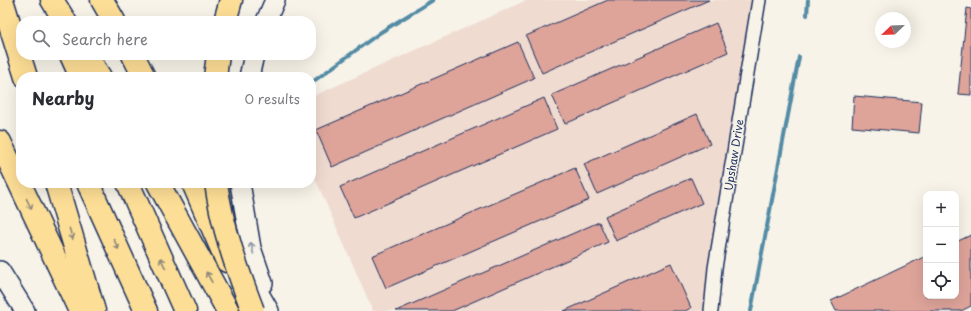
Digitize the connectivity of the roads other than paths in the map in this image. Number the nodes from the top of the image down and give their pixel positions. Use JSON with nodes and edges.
{"nodes":[{"id":1,"x":4,"y":0,"type":"edge"},
{"id":2,"x":47,"y":0,"type":"edge"},
{"id":3,"x":52,"y":0,"type":"edge"},
{"id":4,"x":102,"y":0,"type":"edge"},
{"id":5,"x":112,"y":0,"type":"edge"},
{"id":6,"x":231,"y":0,"type":"edge"},
{"id":7,"x":274,"y":0,"type":"edge"},
{"id":8,"x":759,"y":0,"type":"edge"},
{"id":9,"x":54,"y":16,"type":"edge"},
{"id":10,"x":62,"y":16,"type":"edge"},
{"id":11,"x":111,"y":16,"type":"edge"},
{"id":12,"x":120,"y":16,"type":"edge"},
{"id":13,"x":226,"y":16,"type":"edge"},
{"id":14,"x":268,"y":16,"type":"edge"},
{"id":15,"x":16,"y":26,"type":"edge"},
{"id":16,"x":16,"y":31,"type":"edge"},
{"id":17,"x":136,"y":60,"type":"edge"},
{"id":18,"x":140,"y":60,"type":"edge"},
{"id":19,"x":217,"y":60,"type":"edge"},
{"id":20,"x":253,"y":60,"type":"edge"},
{"id":21,"x":78,"y":62,"type":"edge"},
{"id":22,"x":93,"y":72,"type":"edge"},
{"id":23,"x":142,"y":72,"type":"edge"},
{"id":24,"x":146,"y":72,"type":"edge"},
{"id":25,"x":216,"y":72,"type":"edge"},
{"id":26,"x":250,"y":72,"type":"edge"},
{"id":27,"x":0,"y":134,"type":"edge"},
{"id":28,"x":0,"y":142,"type":"edge"},
{"id":29,"x":12,"y":169,"type":"junction"},
{"id":30,"x":16,"y":177,"type":"edge"},
{"id":31,"x":21,"y":188,"type":"edge"},
{"id":32,"x":57,"y":188,"type":"edge"},
{"id":33,"x":90,"y":188,"type":"edge"},
{"id":34,"x":130,"y":188,"type":"edge"},
{"id":35,"x":161,"y":188,"type":"edge"},
{"id":36,"x":195,"y":188,"type":"edge"},
{"id":37,"x":201,"y":188,"type":"edge"},
{"id":38,"x":217,"y":188,"type":"edge"},
{"id":39,"x":241,"y":188,"type":"edge"},
{"id":40,"x":0,"y":271,"type":"edge"},
{"id":41,"x":25,"y":311,"type":"edge"},
{"id":42,"x":80,"y":311,"type":"edge"},
{"id":43,"x":94,"y":311,"type":"edge"},
{"id":44,"x":146,"y":311,"type":"edge"},
{"id":45,"x":185,"y":311,"type":"edge"},
{"id":46,"x":228,"y":311,"type":"edge"},
{"id":47,"x":250,"y":311,"type":"edge"},
{"id":48,"x":253,"y":311,"type":"edge"},
{"id":49,"x":269,"y":311,"type":"edge"},
{"id":50,"x":273,"y":311,"type":"edge"},
{"id":51,"x":711,"y":311,"type":"edge"}],
"edges":[{"from":1,"to":15,"type":"highway"},
{"from":1,"to":16,"type":"highway"},
{"from":2,"to":9,"type":"highway"},
{"from":3,"to":10,"type":"highway"},
{"from":4,"to":11,"type":"highway"},
{"from":5,"to":12,"type":"main road"},
{"from":6,"to":13,"type":"highway"},
{"from":7,"to":14,"type":"main road"},
{"from":8,"to":51,"type":"street","name":"Upshaw Drive"},
{"from":17,"to":23,"type":"highway"},
{"from":18,"to":24,"type":"main road"},
{"from":19,"to":25,"type":"highway"},
{"from":20,"to":26,"type":"main road"},
{"from":21,"to":22,"type":"highway"},
{"from":27,"to":29,"type":"highway"},
{"from":28,"to":29,"type":"highway"},
{"from":29,"to":30,"type":"highway","one_way":true},
{"from":31,"to":42,"type":"highway","one_way":true},
{"from":32,"to":43,"type":"highway","one_way":true},
{"from":33,"to":44,"type":"highway","one_way":true},
{"from":45,"to":34,"type":"highway","one_way":true},
{"from":46,"to":35,"type":"highway","one_way":true},
{"from":36,"to":47,"type":"highway"},
{"from":37,"to":49,"type":"main road"},
{"from":38,"to":48,"type":"highway","bridge":true},
{"from":50,"to":39,"type":"main road","one_way":true},
{"from":40,"to":41,"type":"main road"}]}
